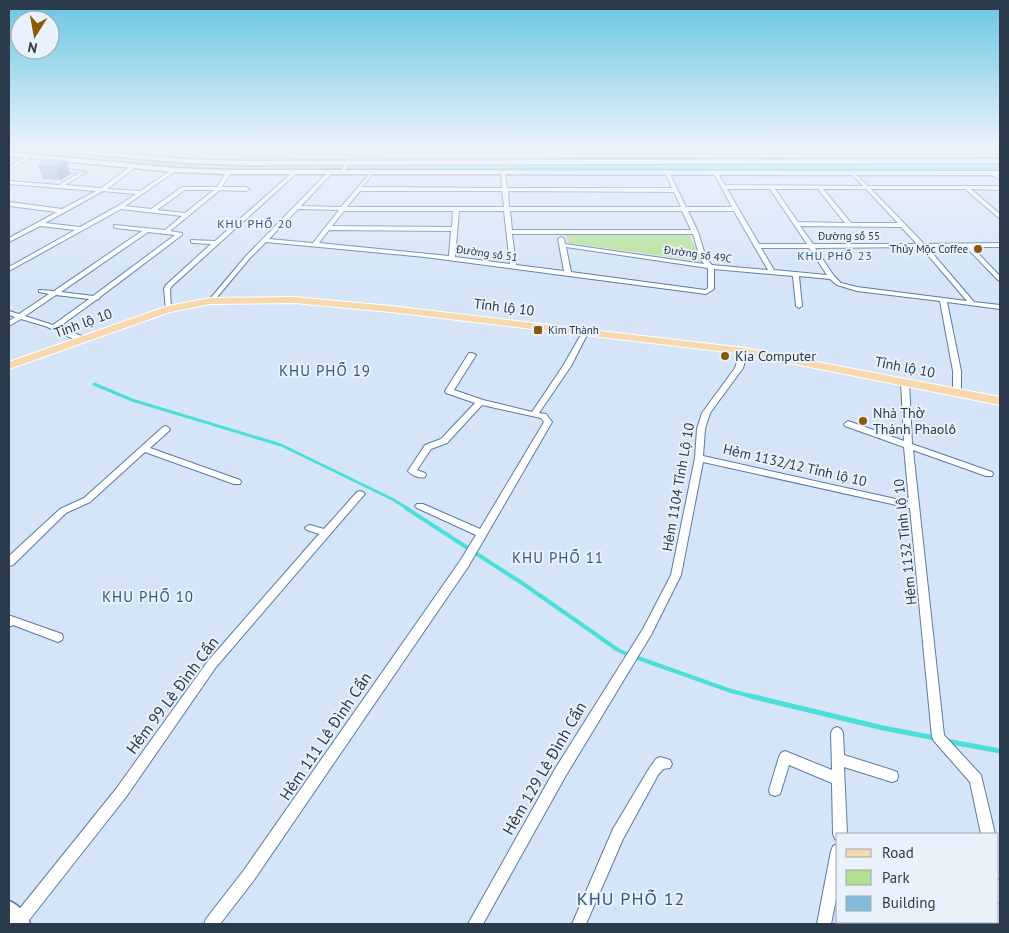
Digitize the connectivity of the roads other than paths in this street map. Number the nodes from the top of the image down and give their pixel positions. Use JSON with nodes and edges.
{"nodes":[{"id":1,"x":97,"y":193,"type":"edge"},
{"id":2,"x":136,"y":193,"type":"edge"},
{"id":3,"x":140,"y":193,"type":"joint"},
{"id":4,"x":178,"y":193,"type":"edge"},
{"id":5,"x":214,"y":193,"type":"edge"},
{"id":6,"x":273,"y":193,"type":"edge"},
{"id":7,"x":310,"y":193,"type":"edge"},
{"id":8,"x":356,"y":193,"type":"edge"},
{"id":9,"x":505,"y":193,"type":"edge"},
{"id":10,"x":677,"y":193,"type":"edge"},
{"id":11,"x":727,"y":193,"type":"edge"},
{"id":12,"x":775,"y":193,"type":"edge"},
{"id":13,"x":823,"y":193,"type":"edge"},
{"id":14,"x":873,"y":193,"type":"edge"},
{"id":15,"x":972,"y":193,"type":"edge"},
{"id":16,"x":10,"y":205,"type":"edge"},
{"id":17,"x":296,"y":207,"type":"junction"},
{"id":18,"x":120,"y":208,"type":"junction"},
{"id":19,"x":343,"y":209,"type":"junction"},
{"id":20,"x":456,"y":209,"type":"junction"},
{"id":21,"x":507,"y":209,"type":"junction"},
{"id":22,"x":684,"y":209,"type":"junction"},
{"id":23,"x":736,"y":209,"type":"junction"},
{"id":24,"x":153,"y":210,"type":"junction"},
{"id":25,"x":63,"y":211,"type":"junction"},
{"id":26,"x":186,"y":216,"type":"junction"},
{"id":27,"x":1000,"y":216,"type":"edge"},
{"id":28,"x":40,"y":224,"type":"junction"},
{"id":29,"x":797,"y":224,"type":"junction"},
{"id":30,"x":849,"y":224,"type":"junction"},
{"id":31,"x":903,"y":225,"type":"junction"},
{"id":32,"x":116,"y":226,"type":"dead end"},
{"id":33,"x":328,"y":228,"type":"junction"},
{"id":34,"x":81,"y":229,"type":"junction"},
{"id":35,"x":454,"y":229,"type":"junction"},
{"id":36,"x":147,"y":230,"type":"junction"},
{"id":37,"x":168,"y":231,"type":"junction"},
{"id":38,"x":510,"y":232,"type":"junction"},
{"id":39,"x":560,"y":232,"type":"junction"},
{"id":40,"x":695,"y":232,"type":"junction"},
{"id":41,"x":9,"y":240,"type":"edge"},
{"id":42,"x":265,"y":240,"type":"junction"},
{"id":43,"x":194,"y":241,"type":"dead end"},
{"id":44,"x":216,"y":243,"type":"junction"},
{"id":45,"x":315,"y":244,"type":"junction"},
{"id":46,"x":562,"y":245,"type":"junction"},
{"id":47,"x":967,"y":245,"type":"junction"},
{"id":48,"x":1000,"y":245,"type":"edge"},
{"id":49,"x":757,"y":246,"type":"junction"},
{"id":50,"x":810,"y":246,"type":"junction"},
{"id":51,"x":923,"y":246,"type":"junction"},
{"id":52,"x":452,"y":258,"type":"junction"},
{"id":53,"x":513,"y":266,"type":"junction"},
{"id":54,"x":711,"y":266,"type":"junction"},
{"id":55,"x":989,"y":268,"type":"junction"},
{"id":56,"x":1000,"y":268,"type":"edge"},
{"id":57,"x":9,"y":269,"type":"edge"},
{"id":58,"x":772,"y":272,"type":"junction"},
{"id":59,"x":568,"y":274,"type":"junction"},
{"id":60,"x":796,"y":274,"type":"junction"},
{"id":61,"x":832,"y":277,"type":"junction"},
{"id":62,"x":1000,"y":278,"type":"edge"},
{"id":63,"x":41,"y":291,"type":"dead end"},
{"id":64,"x":57,"y":292,"type":"junction"},
{"id":65,"x":706,"y":292,"type":"joint"},
{"id":66,"x":97,"y":298,"type":"junction"},
{"id":67,"x":943,"y":299,"type":"junction"},
{"id":68,"x":211,"y":301,"type":"junction"},
{"id":69,"x":972,"y":303,"type":"junction"},
{"id":70,"x":799,"y":306,"type":"dead end"},
{"id":71,"x":1000,"y":307,"type":"edge"},
{"id":72,"x":168,"y":309,"type":"junction"},
{"id":73,"x":9,"y":313,"type":"edge"},
{"id":74,"x":19,"y":316,"type":"junction"},
{"id":75,"x":9,"y":324,"type":"edge"},
{"id":76,"x":54,"y":328,"type":"junction"},
{"id":77,"x":586,"y":331,"type":"junction"},
{"id":78,"x":81,"y":339,"type":"junction"},
{"id":79,"x":744,"y":351,"type":"junction"},
{"id":80,"x":472,"y":355,"type":"dead end"},
{"id":81,"x":9,"y":366,"type":"edge"},
{"id":82,"x":905,"y":382,"type":"junction"},
{"id":83,"x":957,"y":392,"type":"junction"},
{"id":84,"x":1000,"y":401,"type":"edge"},
{"id":85,"x":480,"y":402,"type":"junction"},
{"id":86,"x":534,"y":415,"type":"junction"},
{"id":87,"x":848,"y":424,"type":"dead end"},
{"id":88,"x":166,"y":430,"type":"dead end"},
{"id":89,"x":908,"y":444,"type":"junction"},
{"id":90,"x":145,"y":449,"type":"junction"},
{"id":91,"x":699,"y":458,"type":"junction"},
{"id":92,"x":989,"y":474,"type":"dead end"},
{"id":93,"x":422,"y":476,"type":"dead end"},
{"id":94,"x":237,"y":482,"type":"dead end"},
{"id":95,"x":360,"y":494,"type":"dead end"},
{"id":96,"x":420,"y":506,"type":"dead end"},
{"id":97,"x":915,"y":506,"type":"junction"},
{"id":98,"x":310,"y":528,"type":"dead end"},
{"id":99,"x":326,"y":533,"type":"junction"},
{"id":100,"x":479,"y":538,"type":"junction"},
{"id":101,"x":9,"y":562,"type":"edge"},
{"id":102,"x":9,"y":623,"type":"edge"},
{"id":103,"x":647,"y":632,"type":"joint"},
{"id":104,"x":58,"y":638,"type":"dead end"},
{"id":105,"x":837,"y":732,"type":"dead end"},
{"id":106,"x":938,"y":737,"type":"joint"},
{"id":107,"x":838,"y":759,"type":"junction"},
{"id":108,"x":960,"y":759,"type":"joint"},
{"id":109,"x":666,"y":764,"type":"dead end"},
{"id":110,"x":892,"y":776,"type":"dead end"},
{"id":111,"x":838,"y":779,"type":"junction"},
{"id":112,"x":775,"y":790,"type":"dead end"},
{"id":113,"x":840,"y":833,"type":"edge"},
{"id":114,"x":988,"y":833,"type":"edge"},
{"id":115,"x":836,"y":861,"type":"edge"},
{"id":116,"x":15,"y":919,"type":"edge"},
{"id":117,"x":210,"y":924,"type":"edge"},
{"id":118,"x":475,"y":924,"type":"edge"},
{"id":119,"x":579,"y":924,"type":"edge"},
{"id":120,"x":824,"y":924,"type":"edge"}],
"edges":[{"from":1,"to":25,"type":"street"},
{"from":2,"to":3,"type":"street"},
{"from":3,"to":18,"type":"street"},
{"from":4,"to":24,"type":"street"},
{"from":5,"to":26,"type":"street"},
{"from":6,"to":44,"type":"street"},
{"from":7,"to":17,"type":"street"},
{"from":8,"to":19,"type":"street"},
{"from":9,"to":21,"type":"street"},
{"from":10,"to":22,"type":"street"},
{"from":11,"to":23,"type":"street"},
{"from":12,"to":29,"type":"street"},
{"from":13,"to":30,"type":"street"},
{"from":14,"to":31,"type":"street"},
{"from":15,"to":27,"type":"street"},
{"from":16,"to":25,"type":"street"},
{"from":17,"to":19,"type":"street"},
{"from":17,"to":42,"type":"street"},
{"from":18,"to":24,"type":"street"},
{"from":18,"to":34,"type":"street"},
{"from":19,"to":20,"type":"street"},
{"from":19,"to":33,"type":"street"},
{"from":20,"to":21,"type":"street"},
{"from":20,"to":35,"type":"street"},
{"from":21,"to":22,"type":"street"},
{"from":21,"to":38,"type":"street"},
{"from":22,"to":23,"type":"street"},
{"from":22,"to":40,"type":"street"},
{"from":23,"to":49,"type":"street"},
{"from":24,"to":26,"type":"street"},
{"from":25,"to":28,"type":"street"},
{"from":26,"to":37,"type":"street"},
{"from":28,"to":34,"type":"street"},
{"from":28,"to":41,"type":"street"},
{"from":29,"to":30,"type":"street"},
{"from":29,"to":50,"type":"street"},
{"from":30,"to":31,"type":"street"},
{"from":31,"to":51,"type":"street"},
{"from":32,"to":36,"type":"street"},
{"from":33,"to":35,"type":"street"},
{"from":33,"to":45,"type":"street"},
{"from":34,"to":57,"type":"street"},
{"from":35,"to":52,"type":"street"},
{"from":36,"to":37,"type":"street"},
{"from":36,"to":64,"type":"street"},
{"from":37,"to":66,"type":"street"},
{"from":38,"to":39,"type":"street"},
{"from":38,"to":53,"type":"street"},
{"from":39,"to":40,"type":"street"},
{"from":39,"to":46,"type":"street"},
{"from":40,"to":54,"type":"street"},
{"from":42,"to":45,"type":"street","name":"Đường số 51"},
{"from":42,"to":68,"type":"street"},
{"from":43,"to":44,"type":"street"},
{"from":44,"to":72,"type":"street"},
{"from":45,"to":52,"type":"street","name":"Đường số 51"},
{"from":46,"to":54,"type":"street","name":"Đường số 49C"},
{"from":46,"to":59,"type":"street"},
{"from":47,"to":48,"type":"street","name":"Đường số 55"},
{"from":47,"to":51,"type":"street","name":"Đường số 55"},
{"from":47,"to":55,"type":"street"},
{"from":49,"to":50,"type":"street","name":"Đường số 55"},
{"from":49,"to":58,"type":"street"},
{"from":50,"to":51,"type":"street","name":"Đường số 55"},
{"from":50,"to":61,"type":"street"},
{"from":51,"to":69,"type":"street"},
{"from":52,"to":53,"type":"street","name":"Đường số 51"},
{"from":53,"to":59,"type":"street","name":"Đường số 51"},
{"from":54,"to":58,"type":"street","name":"Đường số 49C"},
{"from":54,"to":65,"type":"street"},
{"from":55,"to":56,"type":"street"},
{"from":55,"to":62,"type":"street"},
{"from":58,"to":60,"type":"street","name":"Đường số 49C"},
{"from":59,"to":65,"type":"street","name":"Đường số 51"},
{"from":60,"to":61,"type":"street","name":"Đường số 49C"},
{"from":60,"to":70,"type":"street"},
{"from":61,"to":67,"type":"street"},
{"from":63,"to":64,"type":"street"},
{"from":64,"to":66,"type":"street"},
{"from":64,"to":74,"type":"street"},
{"from":66,"to":76,"type":"street"},
{"from":67,"to":69,"type":"street"},
{"from":67,"to":83,"type":"street"},
{"from":68,"to":72,"type":"main road","name":"Tỉnh lộ 10"},
{"from":68,"to":77,"type":"main road","name":"Tỉnh lộ 10"},
{"from":69,"to":71,"type":"street"},
{"from":72,"to":78,"type":"main road","name":"Tỉnh lộ 10"},
{"from":73,"to":74,"type":"street"},
{"from":74,"to":75,"type":"street"},
{"from":74,"to":76,"type":"street"},
{"from":76,"to":78,"type":"street"},
{"from":77,"to":79,"type":"main road","name":"Tỉnh lộ 10"},
{"from":77,"to":86,"type":"street"},
{"from":78,"to":81,"type":"main road","name":"Tỉnh lộ 10"},
{"from":79,"to":82,"type":"main road","name":"Tỉnh lộ 10"},
{"from":79,"to":91,"type":"street","name":"Hẻm 1104 Tỉnh Lộ 10"},
{"from":80,"to":85,"type":"street"},
{"from":82,"to":83,"type":"main road","name":"Tỉnh lộ 10"},
{"from":82,"to":89,"type":"street","name":"Hẻm 1132 Tỉnh lộ 10"},
{"from":83,"to":84,"type":"main road","name":"Tỉnh lộ 10"},
{"from":85,"to":86,"type":"street"},
{"from":85,"to":93,"type":"street"},
{"from":86,"to":100,"type":"street","name":"Hẻm 111 Lê Đình Cẩn"},
{"from":87,"to":89,"type":"street"},
{"from":88,"to":90,"type":"street"},
{"from":89,"to":92,"type":"street"},
{"from":89,"to":97,"type":"street","name":"Hẻm 1132 Tỉnh lộ 10"},
{"from":90,"to":94,"type":"street"},
{"from":90,"to":101,"type":"street"},
{"from":91,"to":97,"type":"street","name":"Hẻm 1132/12 Tỉnh lộ 10"},
{"from":91,"to":103,"type":"street","name":"Hẻm 1104 Tỉnh Lộ 10"},
{"from":95,"to":99,"type":"street","name":"Hẻm 99 Lê Đình Cẩn"},
{"from":96,"to":100,"type":"street"},
{"from":97,"to":106,"type":"street","name":"Hẻm 1132 Tỉnh lộ 10"},
{"from":98,"to":99,"type":"street"},
{"from":99,"to":116,"type":"street","name":"Hẻm 99 Lê Đình Cẩn"},
{"from":100,"to":117,"type":"street","name":"Hẻm 111 Lê Đình Cẩn"},
{"from":102,"to":104,"type":"street"},
{"from":103,"to":118,"type":"street","name":"Hẻm 129 Lê Đình Cẩn"},
{"from":105,"to":107,"type":"street"},
{"from":106,"to":108,"type":"street"},
{"from":107,"to":110,"type":"street"},
{"from":107,"to":111,"type":"street"},
{"from":108,"to":114,"type":"street"},
{"from":109,"to":119,"type":"street"},
{"from":111,"to":112,"type":"street"},
{"from":111,"to":113,"type":"street"},
{"from":115,"to":120,"type":"street"}]}
